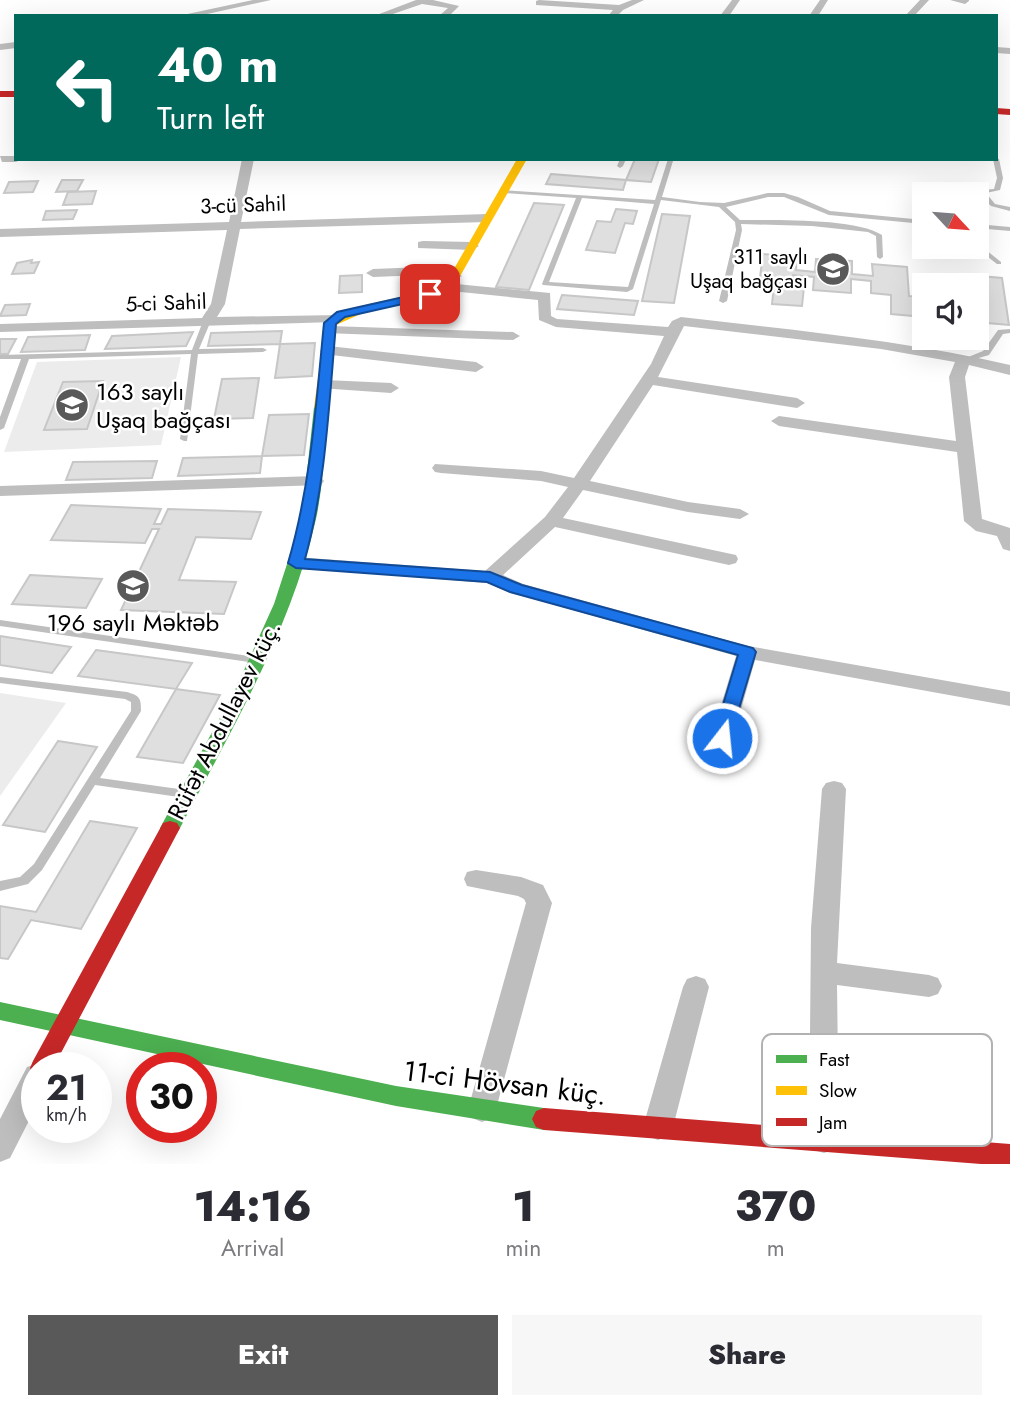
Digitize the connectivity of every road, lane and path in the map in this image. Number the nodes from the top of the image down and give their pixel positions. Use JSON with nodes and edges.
{"nodes":[{"id":1,"x":267,"y":0,"type":"edge"},
{"id":2,"x":423,"y":0,"type":"edge"},
{"id":3,"x":640,"y":0,"type":"edge"},
{"id":4,"x":925,"y":0,"type":"edge"},
{"id":5,"x":954,"y":0,"type":"edge"},
{"id":6,"x":965,"y":1,"type":"edge"},
{"id":7,"x":556,"y":2,"type":"edge"},
{"id":8,"x":539,"y":3,"type":"dead end"},
{"id":9,"x":620,"y":8,"type":"junction"},
{"id":10,"x":193,"y":14,"type":"edge"},
{"id":11,"x":384,"y":14,"type":"edge"},
{"id":12,"x":445,"y":14,"type":"edge"},
{"id":13,"x":614,"y":14,"type":"edge"},
{"id":14,"x":911,"y":14,"type":"edge"},
{"id":15,"x":2,"y":159,"type":"dead end"},
{"id":16,"x":14,"y":159,"type":"edge"},
{"id":17,"x":248,"y":161,"type":"edge"},
{"id":18,"x":521,"y":161,"type":"edge"},
{"id":19,"x":670,"y":161,"type":"edge"},
{"id":20,"x":996,"y":161,"type":"edge"},
{"id":21,"x":504,"y":191,"type":"junction"},
{"id":22,"x":989,"y":191,"type":"edge"},
{"id":23,"x":580,"y":196,"type":"junction"},
{"id":24,"x":658,"y":200,"type":"junction"},
{"id":25,"x":989,"y":201,"type":"edge"},
{"id":26,"x":721,"y":205,"type":"junction"},
{"id":27,"x":1010,"y":209,"type":"edge"},
{"id":28,"x":487,"y":218,"type":"junction"},
{"id":29,"x":912,"y":221,"type":"edge"},
{"id":30,"x":738,"y":222,"type":"junction"},
{"id":31,"x":234,"y":225,"type":"junction"},
{"id":32,"x":989,"y":227,"type":"edge"},
{"id":33,"x":1010,"y":229,"type":"edge"},
{"id":34,"x":0,"y":233,"type":"edge"},
{"id":35,"x":424,"y":245,"type":"dead end"},
{"id":36,"x":472,"y":246,"type":"junction"},
{"id":37,"x":989,"y":255,"type":"edge"},
{"id":38,"x":880,"y":257,"type":"dead end"},
{"id":39,"x":999,"y":263,"type":"dead end"},
{"id":40,"x":373,"y":273,"type":"dead end"},
{"id":41,"x":450,"y":281,"type":"junction"},
{"id":42,"x":545,"y":290,"type":"junction"},
{"id":43,"x":723,"y":301,"type":"dead end"},
{"id":44,"x":206,"y":323,"type":"junction"},
{"id":45,"x":332,"y":324,"type":"junction"},
{"id":46,"x":0,"y":328,"type":"edge"},
{"id":47,"x":1010,"y":331,"type":"edge"},
{"id":48,"x":674,"y":332,"type":"junction"},
{"id":49,"x":513,"y":336,"type":"dead end"},
{"id":50,"x":263,"y":350,"type":"dead end"},
{"id":51,"x":195,"y":351,"type":"junction"},
{"id":52,"x":328,"y":351,"type":"junction"},
{"id":53,"x":0,"y":356,"type":"edge"},
{"id":54,"x":26,"y":356,"type":"junction"},
{"id":55,"x":965,"y":360,"type":"junction"},
{"id":56,"x":476,"y":366,"type":"dead end"},
{"id":57,"x":1010,"y":370,"type":"edge"},
{"id":58,"x":649,"y":380,"type":"junction"},
{"id":59,"x":325,"y":385,"type":"junction"},
{"id":60,"x":391,"y":388,"type":"dead end"},
{"id":61,"x":797,"y":403,"type":"dead end"},
{"id":62,"x":779,"y":421,"type":"dead end"},
{"id":63,"x":0,"y":428,"type":"edge"},
{"id":64,"x":184,"y":439,"type":"dead end"},
{"id":65,"x":965,"y":448,"type":"junction"},
{"id":66,"x":441,"y":468,"type":"dead end"},
{"id":67,"x":315,"y":481,"type":"junction"},
{"id":68,"x":579,"y":484,"type":"junction"},
{"id":69,"x":0,"y":491,"type":"edge"},
{"id":70,"x":740,"y":514,"type":"dead end"},
{"id":71,"x":551,"y":521,"type":"junction"},
{"id":72,"x":1010,"y":545,"type":"edge"},
{"id":73,"x":729,"y":559,"type":"dead end"},
{"id":74,"x":296,"y":563,"type":"junction"},
{"id":75,"x":490,"y":577,"type":"junction"},
{"id":76,"x":0,"y":623,"type":"edge"},
{"id":77,"x":747,"y":652,"type":"junction"},
{"id":78,"x":258,"y":660,"type":"junction"},
{"id":79,"x":0,"y":680,"type":"edge"},
{"id":80,"x":1010,"y":699,"type":"edge"},
{"id":81,"x":722,"y":738,"type":"dead end"},
{"id":82,"x":93,"y":781,"type":"junction"},
{"id":83,"x":834,"y":789,"type":"dead end"},
{"id":84,"x":188,"y":794,"type":"junction"},
{"id":85,"x":476,"y":879,"type":"dead end"},
{"id":86,"x":0,"y":886,"type":"edge"},
{"id":87,"x":823,"y":972,"type":"junction"},
{"id":88,"x":929,"y":986,"type":"dead end"},
{"id":89,"x":696,"y":987,"type":"dead end"},
{"id":90,"x":0,"y":1011,"type":"edge"},
{"id":91,"x":64,"y":1023,"type":"junction"},
{"id":92,"x":823,"y":1034,"type":"edge"},
{"id":93,"x":49,"y":1052,"type":"edge"},
{"id":94,"x":21,"y":1107,"type":"edge"},
{"id":95,"x":482,"y":1109,"type":"junction"},
{"id":96,"x":658,"y":1127,"type":"junction"},
{"id":97,"x":762,"y":1135,"type":"edge"},
{"id":98,"x":894,"y":1146,"type":"edge"},
{"id":99,"x":0,"y":1148,"type":"edge"},
{"id":100,"x":1010,"y":1156,"type":"edge"}],
"edges":[{"from":1,"to":10,"type":"street"},
{"from":2,"to":11,"type":"street"},
{"from":2,"to":12,"type":"street"},
{"from":3,"to":9,"type":"street"},
{"from":4,"to":14,"type":"street"},
{"from":5,"to":6,"type":"street"},
{"from":7,"to":8,"type":"street"},
{"from":7,"to":9,"type":"street"},
{"from":9,"to":13,"type":"street"},
{"from":15,"to":16,"type":"street"},
{"from":17,"to":31,"type":"street"},
{"from":18,"to":21,"type":"street"},
{"from":19,"to":24,"type":"lane"},
{"from":20,"to":22,"type":"lane"},
{"from":21,"to":23,"type":"lane"},
{"from":21,"to":28,"type":"street"},
{"from":23,"to":24,"type":"lane"},
{"from":23,"to":42,"type":"lane"},
{"from":24,"to":26,"type":"lane"},
{"from":24,"to":42,"type":"lane"},
{"from":25,"to":27,"type":"lane"},
{"from":26,"to":29,"type":"lane"},
{"from":26,"to":30,"type":"lane"},
{"from":28,"to":31,"type":"street","name":"3-cü Sahil"},
{"from":28,"to":36,"type":"street"},
{"from":30,"to":38,"type":"lane"},
{"from":30,"to":43,"type":"lane"},
{"from":31,"to":34,"type":"street","name":"3-cü Sahil"},
{"from":31,"to":44,"type":"street"},
{"from":32,"to":33,"type":"lane"},
{"from":35,"to":36,"type":"street"},
{"from":36,"to":41,"type":"street"},
{"from":37,"to":39,"type":"lane"},
{"from":40,"to":41,"type":"street"},
{"from":41,"to":42,"type":"street"},
{"from":41,"to":45,"type":"street"},
{"from":42,"to":48,"type":"street"},
{"from":44,"to":45,"type":"street","name":"5-ci Sahil"},
{"from":44,"to":46,"type":"street","name":"5-ci Sahil"},
{"from":44,"to":51,"type":"lane"},
{"from":45,"to":49,"type":"street","name":"5-ci Sahil"},
{"from":45,"to":52,"type":"street","name":"Rüfət Abdullayev küç."},
{"from":47,"to":55,"type":"lane"},
{"from":48,"to":55,"type":"street"},
{"from":48,"to":58,"type":"street"},
{"from":50,"to":51,"type":"lane"},
{"from":51,"to":54,"type":"lane"},
{"from":51,"to":64,"type":"lane"},
{"from":52,"to":56,"type":"street"},
{"from":52,"to":59,"type":"street","name":"Rüfət Abdullayev küç."},
{"from":53,"to":54,"type":"lane"},
{"from":54,"to":63,"type":"lane"},
{"from":55,"to":57,"type":"street"},
{"from":55,"to":65,"type":"street"},
{"from":58,"to":61,"type":"street"},
{"from":58,"to":68,"type":"street"},
{"from":59,"to":60,"type":"street"},
{"from":59,"to":67,"type":"street","name":"Rüfət Abdullayev küç."},
{"from":62,"to":65,"type":"street"},
{"from":65,"to":72,"type":"street"},
{"from":66,"to":68,"type":"street"},
{"from":67,"to":69,"type":"street"},
{"from":67,"to":74,"type":"street","name":"Rüfət Abdullayev küç."},
{"from":68,"to":70,"type":"street"},
{"from":68,"to":71,"type":"street"},
{"from":71,"to":73,"type":"street"},
{"from":71,"to":75,"type":"street"},
{"from":74,"to":75,"type":"street"},
{"from":74,"to":78,"type":"street","name":"Rüfət Abdullayev küç."},
{"from":75,"to":77,"type":"street"},
{"from":76,"to":78,"type":"lane"},
{"from":77,"to":80,"type":"street"},
{"from":77,"to":81,"type":"street"},
{"from":78,"to":84,"type":"street","name":"Rüfət Abdullayev küç."},
{"from":79,"to":82,"type":"lane"},
{"from":82,"to":84,"type":"lane"},
{"from":82,"to":86,"type":"lane"},
{"from":83,"to":87,"type":"street"},
{"from":84,"to":91,"type":"street","name":"Rüfət Abdullayev küç."},
{"from":85,"to":95,"type":"street"},
{"from":87,"to":88,"type":"street"},
{"from":87,"to":92,"type":"street"},
{"from":89,"to":96,"type":"street"},
{"from":90,"to":91,"type":"street","name":"11-ci Hövsan küç."},
{"from":91,"to":93,"type":"street","name":"Rüfət Abdullayev küç."},
{"from":91,"to":95,"type":"street","name":"11-ci Hövsan küç."},
{"from":94,"to":99,"type":"street"},
{"from":95,"to":96,"type":"street","name":"11-ci Hövsan küç."},
{"from":96,"to":97,"type":"street","name":"11-ci Hövsan küç."},
{"from":98,"to":100,"type":"street","name":"11-ci Hövsan küç."}]}
